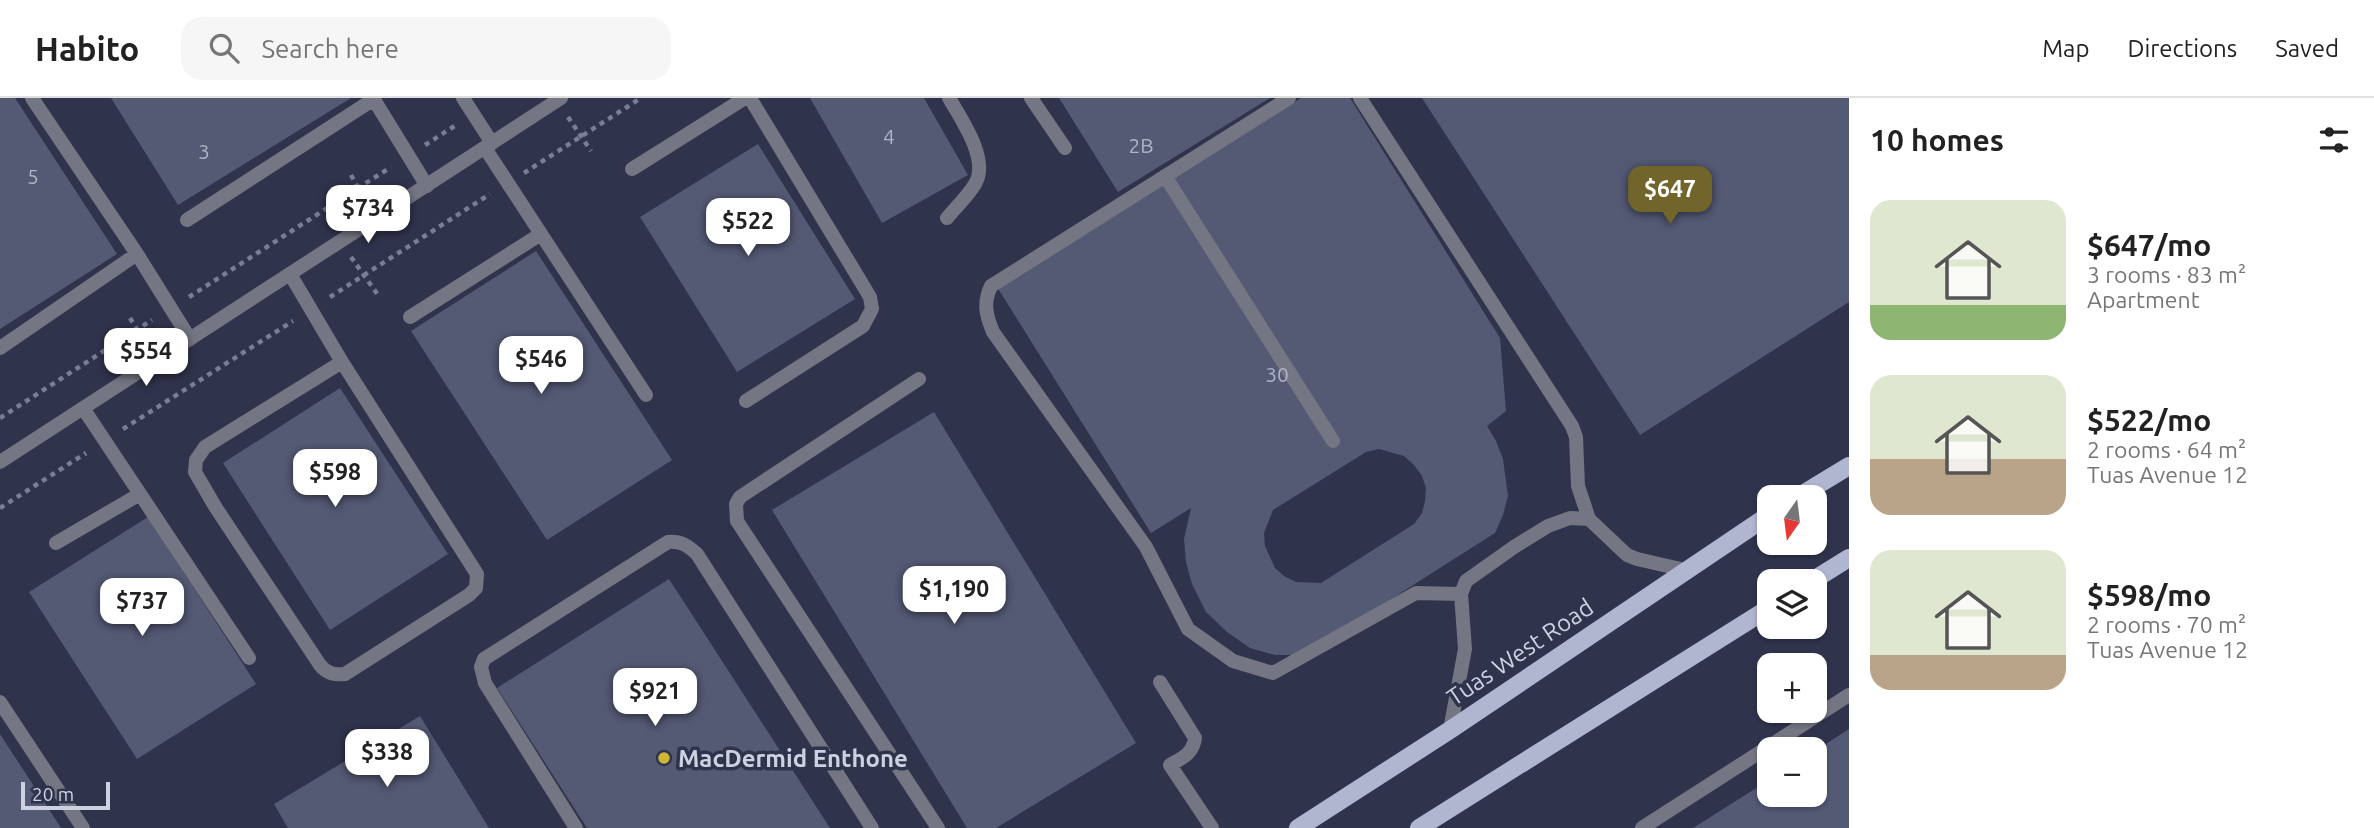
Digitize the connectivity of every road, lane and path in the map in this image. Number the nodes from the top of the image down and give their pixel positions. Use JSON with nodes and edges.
{"nodes":[{"id":1,"x":32,"y":98,"type":"edge"},
{"id":2,"x":373,"y":98,"type":"edge"},
{"id":3,"x":463,"y":98,"type":"edge"},
{"id":4,"x":747,"y":98,"type":"edge"},
{"id":5,"x":949,"y":98,"type":"edge"},
{"id":6,"x":1031,"y":98,"type":"edge"},
{"id":7,"x":1289,"y":98,"type":"edge"},
{"id":8,"x":1360,"y":98,"type":"edge"},
{"id":9,"x":559,"y":99,"type":"edge"},
{"id":10,"x":473,"y":114,"type":"junction"},
{"id":11,"x":488,"y":146,"type":"junction"},
{"id":12,"x":1065,"y":148,"type":"dead end"},
{"id":13,"x":592,"y":151,"type":"dead end"},
{"id":14,"x":408,"y":156,"type":"junction"},
{"id":15,"x":632,"y":169,"type":"dead end"},
{"id":16,"x":1165,"y":176,"type":"junction"},
{"id":17,"x":427,"y":186,"type":"junction"},
{"id":18,"x":947,"y":218,"type":"dead end"},
{"id":19,"x":187,"y":220,"type":"dead end"},
{"id":20,"x":541,"y":234,"type":"junction"},
{"id":21,"x":341,"y":241,"type":"junction"},
{"id":22,"x":137,"y":254,"type":"junction"},
{"id":23,"x":290,"y":275,"type":"junction"},
{"id":24,"x":378,"y":295,"type":"dead end"},
{"id":25,"x":171,"y":308,"type":"junction"},
{"id":26,"x":410,"y":317,"type":"dead end"},
{"id":27,"x":130,"y":318,"type":"dead end"},
{"id":28,"x":137,"y":330,"type":"junction"},
{"id":29,"x":190,"y":339,"type":"junction"},
{"id":30,"x":0,"y":348,"type":"edge"},
{"id":31,"x":156,"y":360,"type":"junction"},
{"id":32,"x":342,"y":362,"type":"junction"},
{"id":33,"x":919,"y":379,"type":"dead end"},
{"id":34,"x":646,"y":395,"type":"dead end"},
{"id":35,"x":746,"y":401,"type":"dead end"},
{"id":36,"x":83,"y":408,"type":"junction"},
{"id":37,"x":0,"y":418,"type":"edge"},
{"id":38,"x":1333,"y":441,"type":"dead end"},
{"id":39,"x":0,"y":462,"type":"edge"},
{"id":40,"x":1849,"y":466,"type":"edge"},
{"id":41,"x":1818,"y":485,"type":"edge"},
{"id":42,"x":141,"y":494,"type":"junction"},
{"id":43,"x":1589,"y":519,"type":"junction"},
{"id":44,"x":1757,"y":524,"type":"edge"},
{"id":45,"x":56,"y":543,"type":"dead end"},
{"id":46,"x":1849,"y":558,"type":"edge"},
{"id":47,"x":1685,"y":570,"type":"junction"},
{"id":48,"x":1827,"y":572,"type":"edge"},
{"id":49,"x":1461,"y":594,"type":"junction"},
{"id":50,"x":1757,"y":616,"type":"edge"},
{"id":51,"x":248,"y":657,"type":"dead end"},
{"id":52,"x":1160,"y":682,"type":"dead end"},
{"id":53,"x":1849,"y":695,"type":"edge"},
{"id":54,"x":0,"y":702,"type":"edge"},
{"id":55,"x":1450,"y":730,"type":"junction"},
{"id":56,"x":83,"y":828,"type":"edge"},
{"id":57,"x":576,"y":828,"type":"edge"},
{"id":58,"x":872,"y":828,"type":"edge"},
{"id":59,"x":938,"y":828,"type":"edge"},
{"id":60,"x":1212,"y":828,"type":"edge"},
{"id":61,"x":1298,"y":828,"type":"edge"},
{"id":62,"x":1419,"y":828,"type":"edge"},
{"id":63,"x":1642,"y":828,"type":"edge"}],
"edges":[{"from":1,"to":22,"type":"street"},
{"from":2,"to":14,"type":"street"},
{"from":2,"to":19,"type":"street"},
{"from":3,"to":10,"type":"street"},
{"from":4,"to":15,"type":"street"},
{"from":4,"to":35,"type":"street"},
{"from":5,"to":18,"type":"street"},
{"from":6,"to":12,"type":"street"},
{"from":7,"to":16,"type":"street"},
{"from":8,"to":43,"type":"street"},
{"from":9,"to":11,"type":"street"},
{"from":9,"to":13,"type":"path"},
{"from":10,"to":11,"type":"street"},
{"from":10,"to":14,"type":"path"},
{"from":11,"to":17,"type":"street"},
{"from":11,"to":20,"type":"street"},
{"from":14,"to":17,"type":"street"},
{"from":14,"to":25,"type":"path"},
{"from":16,"to":38,"type":"street"},
{"from":16,"to":49,"type":"street"},
{"from":17,"to":21,"type":"street"},
{"from":20,"to":26,"type":"street"},
{"from":20,"to":34,"type":"street"},
{"from":21,"to":23,"type":"street"},
{"from":21,"to":24,"type":"path"},
{"from":22,"to":25,"type":"street"},
{"from":22,"to":30,"type":"street"},
{"from":23,"to":29,"type":"street"},
{"from":23,"to":32,"type":"street"},
{"from":25,"to":28,"type":"path"},
{"from":25,"to":29,"type":"street"},
{"from":27,"to":28,"type":"path"},
{"from":28,"to":31,"type":"path"},
{"from":28,"to":37,"type":"path"},
{"from":29,"to":31,"type":"street"},
{"from":31,"to":36,"type":"street"},
{"from":32,"to":32,"type":"street"},
{"from":33,"to":59,"type":"street"},
{"from":36,"to":39,"type":"street"},
{"from":36,"to":42,"type":"street"},
{"from":40,"to":41,"type":"main road"},
{"from":42,"to":45,"type":"street"},
{"from":42,"to":51,"type":"street"},
{"from":43,"to":47,"type":"street"},
{"from":43,"to":49,"type":"street"},
{"from":44,"to":47,"type":"main road","name":"Tuas West Road"},
{"from":46,"to":48,"type":"main road"},
{"from":47,"to":55,"type":"main road","name":"Tuas West Road"},
{"from":49,"to":55,"type":"street"},
{"from":50,"to":62,"type":"main road"},
{"from":52,"to":60,"type":"street"},
{"from":53,"to":63,"type":"street"},
{"from":54,"to":56,"type":"street"},
{"from":55,"to":61,"type":"main road","name":"Tuas West Road"},
{"from":57,"to":58,"type":"street"}]}
